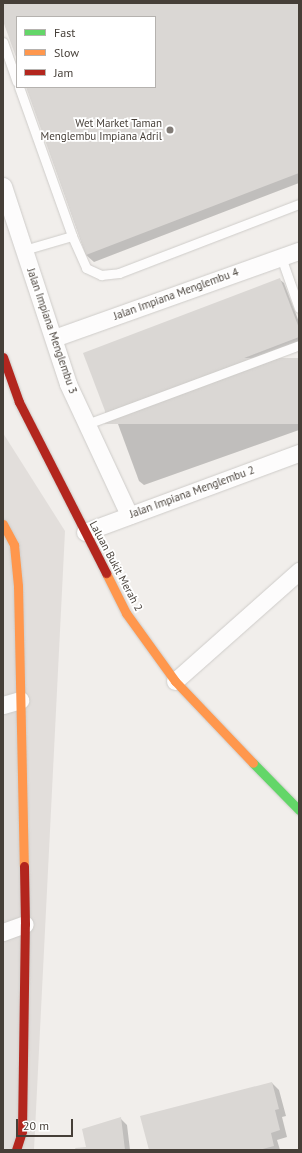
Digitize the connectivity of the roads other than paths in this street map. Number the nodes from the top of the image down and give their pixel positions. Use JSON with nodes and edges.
{"nodes":[{"id":1,"x":3,"y":42,"type":"edge"},
{"id":2,"x":16,"y":79,"type":"edge"},
{"id":3,"x":19,"y":88,"type":"edge"},
{"id":4,"x":3,"y":186,"type":"edge"},
{"id":5,"x":299,"y":204,"type":"edge"},
{"id":6,"x":72,"y":236,"type":"junction"},
{"id":7,"x":24,"y":250,"type":"junction"},
{"id":8,"x":299,"y":251,"type":"edge"},
{"id":9,"x":281,"y":257,"type":"junction"},
{"id":10,"x":299,"y":308,"type":"edge"},
{"id":11,"x":54,"y":338,"type":"junction"},
{"id":12,"x":299,"y":345,"type":"edge"},
{"id":13,"x":3,"y":357,"type":"edge"},
{"id":14,"x":87,"y":424,"type":"junction"},
{"id":15,"x":299,"y":453,"type":"edge"},
{"id":16,"x":129,"y":515,"type":"junction"},
{"id":17,"x":3,"y":524,"type":"edge"},
{"id":18,"x":85,"y":532,"type":"junction"},
{"id":19,"x":299,"y":571,"type":"edge"},
{"id":20,"x":175,"y":681,"type":"junction"},
{"id":21,"x":20,"y":700,"type":"junction"},
{"id":22,"x":3,"y":705,"type":"edge"},
{"id":23,"x":299,"y":810,"type":"edge"},
{"id":24,"x":25,"y":924,"type":"junction"},
{"id":25,"x":3,"y":932,"type":"edge"},
{"id":26,"x":16,"y":1150,"type":"edge"}],
"edges":[{"from":1,"to":2,"type":"lane"},
{"from":3,"to":6,"type":"lane"},
{"from":4,"to":7,"type":"street","name":"Jalan Impiana Menglembu 3"},
{"from":5,"to":6,"type":"lane"},
{"from":6,"to":7,"type":"lane"},
{"from":7,"to":11,"type":"street","name":"Jalan Impiana Menglembu 3"},
{"from":8,"to":9,"type":"street","name":"Jalan Impiana Menglembu 4"},
{"from":9,"to":10,"type":"lane"},
{"from":9,"to":11,"type":"street","name":"Jalan Impiana Menglembu 4"},
{"from":11,"to":14,"type":"street","name":"Jalan Impiana Menglembu 3"},
{"from":12,"to":14,"type":"lane"},
{"from":13,"to":18,"type":"street","name":"Laluan Bukit Merah 2"},
{"from":14,"to":16,"type":"street","name":"Jalan Impiana Menglembu 3"},
{"from":15,"to":16,"type":"street","name":"Jalan Impiana Menglembu 2"},
{"from":16,"to":18,"type":"street","name":"Jalan Impiana Menglembu 2"},
{"from":17,"to":21,"type":"street"},
{"from":18,"to":20,"type":"street","name":"Laluan Bukit Merah 2"},
{"from":19,"to":20,"type":"street"},
{"from":20,"to":23,"type":"street","name":"Laluan Bukit Merah 2"},
{"from":21,"to":22,"type":"street"},
{"from":21,"to":24,"type":"street"},
{"from":24,"to":25,"type":"street"},
{"from":24,"to":26,"type":"street"}]}
